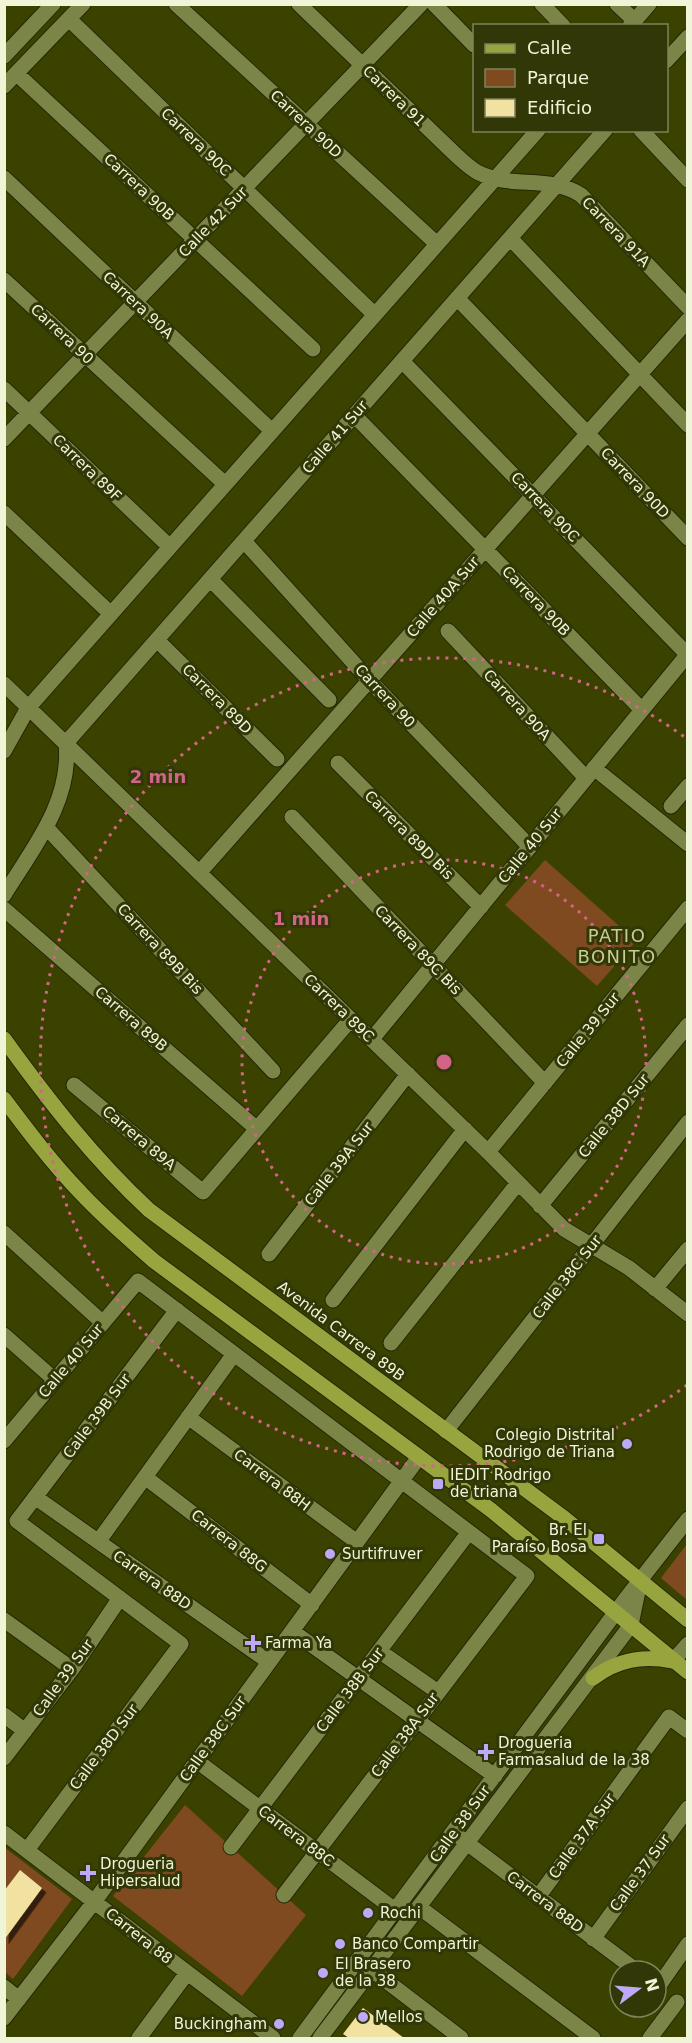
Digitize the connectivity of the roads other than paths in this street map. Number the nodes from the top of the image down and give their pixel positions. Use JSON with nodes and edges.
{"nodes":[{"id":1,"x":53,"y":4,"type":"edge"},
{"id":2,"x":82,"y":4,"type":"edge"},
{"id":3,"x":176,"y":4,"type":"edge"},
{"id":4,"x":299,"y":4,"type":"edge"},
{"id":5,"x":421,"y":4,"type":"edge"},
{"id":6,"x":434,"y":4,"type":"edge"},
{"id":7,"x":542,"y":4,"type":"edge"},
{"id":8,"x":617,"y":4,"type":"edge"},
{"id":9,"x":649,"y":4,"type":"edge"},
{"id":10,"x":69,"y":19,"type":"junction"},
{"id":11,"x":632,"y":23,"type":"edge"},
{"id":12,"x":562,"y":24,"type":"edge"},
{"id":13,"x":473,"y":44,"type":"edge"},
{"id":14,"x":684,"y":48,"type":"edge"},
{"id":15,"x":4,"y":56,"type":"edge"},
{"id":16,"x":668,"y":60,"type":"edge"},
{"id":17,"x":362,"y":65,"type":"junction"},
{"id":18,"x":16,"y":74,"type":"junction"},
{"id":19,"x":4,"y":86,"type":"edge"},
{"id":20,"x":306,"y":124,"type":"junction"},
{"id":21,"x":536,"y":132,"type":"edge"},
{"id":22,"x":603,"y":132,"type":"edge"},
{"id":23,"x":643,"y":132,"type":"edge"},
{"id":24,"x":4,"y":178,"type":"edge"},
{"id":25,"x":495,"y":178,"type":"junction"},
{"id":26,"x":687,"y":180,"type":"edge"},
{"id":27,"x":557,"y":184,"type":"junction"},
{"id":28,"x":244,"y":188,"type":"junction"},
{"id":29,"x":510,"y":237,"type":"junction"},
{"id":30,"x":196,"y":239,"type":"junction"},
{"id":31,"x":437,"y":244,"type":"junction"},
{"id":32,"x":4,"y":280,"type":"edge"},
{"id":33,"x":457,"y":298,"type":"junction"},
{"id":34,"x":136,"y":302,"type":"junction"},
{"id":35,"x":687,"y":307,"type":"edge"},
{"id":36,"x":375,"y":315,"type":"junction"},
{"id":37,"x":687,"y":320,"type":"edge"},
{"id":38,"x":313,"y":348,"type":"dead end"},
{"id":39,"x":85,"y":355,"type":"junction"},
{"id":40,"x":402,"y":361,"type":"junction"},
{"id":41,"x":639,"y":374,"type":"junction"},
{"id":42,"x":4,"y":389,"type":"edge"},
{"id":43,"x":29,"y":413,"type":"junction"},
{"id":44,"x":354,"y":415,"type":"junction"},
{"id":45,"x":687,"y":425,"type":"edge"},
{"id":46,"x":272,"y":431,"type":"junction"},
{"id":47,"x":587,"y":434,"type":"junction"},
{"id":48,"x":4,"y":439,"type":"edge"},
{"id":49,"x":225,"y":484,"type":"junction"},
{"id":50,"x":533,"y":495,"type":"junction"},
{"id":51,"x":4,"y":513,"type":"edge"},
{"id":52,"x":687,"y":538,"type":"edge"},
{"id":53,"x":244,"y":541,"type":"junction"},
{"id":54,"x":170,"y":547,"type":"junction"},
{"id":55,"x":485,"y":549,"type":"junction"},
{"id":56,"x":210,"y":579,"type":"junction"},
{"id":57,"x":111,"y":614,"type":"junction"},
{"id":58,"x":448,"y":631,"type":"dead end"},
{"id":59,"x":157,"y":640,"type":"junction"},
{"id":60,"x":687,"y":654,"type":"edge"},
{"id":61,"x":369,"y":680,"type":"junction"},
{"id":62,"x":4,"y":684,"type":"edge"},
{"id":63,"x":329,"y":700,"type":"dead end"},
{"id":64,"x":28,"y":708,"type":"junction"},
{"id":65,"x":642,"y":710,"type":"junction"},
{"id":66,"x":66,"y":743,"type":"junction"},
{"id":67,"x":4,"y":751,"type":"edge"},
{"id":68,"x":277,"y":759,"type":"dead end"},
{"id":69,"x":338,"y":763,"type":"dead end"},
{"id":70,"x":590,"y":773,"type":"junction"},
{"id":71,"x":687,"y":786,"type":"edge"},
{"id":72,"x":671,"y":806,"type":"dead end"},
{"id":73,"x":292,"y":817,"type":"dead end"},
{"id":74,"x":46,"y":827,"type":"junction"},
{"id":75,"x":687,"y":844,"type":"edge"},
{"id":76,"x":530,"y":847,"type":"junction"},
{"id":77,"x":200,"y":873,"type":"junction"},
{"id":78,"x":4,"y":895,"type":"edge"},
{"id":79,"x":481,"y":907,"type":"junction"},
{"id":80,"x":687,"y":908,"type":"edge"},
{"id":81,"x":4,"y":909,"type":"edge"},
{"id":82,"x":433,"y":965,"type":"junction"},
{"id":83,"x":351,"y":1019,"type":"junction"},
{"id":84,"x":687,"y":1025,"type":"edge"},
{"id":85,"x":4,"y":1039,"type":"edge"},
{"id":86,"x":372,"y":1039,"type":"junction"},
{"id":87,"x":273,"y":1071,"type":"dead end"},
{"id":88,"x":408,"y":1074,"type":"junction"},
{"id":89,"x":545,"y":1083,"type":"junction"},
{"id":90,"x":74,"y":1084,"type":"dead end"},
{"id":91,"x":4,"y":1099,"type":"edge"},
{"id":92,"x":687,"y":1122,"type":"edge"},
{"id":93,"x":465,"y":1129,"type":"junction"},
{"id":94,"x":257,"y":1130,"type":"junction"},
{"id":95,"x":488,"y":1152,"type":"junction"},
{"id":96,"x":518,"y":1183,"type":"junction"},
{"id":97,"x":540,"y":1206,"type":"junction"},
{"id":98,"x":4,"y":1233,"type":"edge"},
{"id":99,"x":591,"y":1246,"type":"junction"},
{"id":100,"x":687,"y":1249,"type":"edge"},
{"id":101,"x":269,"y":1254,"type":"dead end"},
{"id":102,"x":655,"y":1289,"type":"junction"},
{"id":103,"x":333,"y":1300,"type":"dead end"},
{"id":104,"x":177,"y":1310,"type":"junction"},
{"id":105,"x":687,"y":1314,"type":"edge"},
{"id":106,"x":103,"y":1323,"type":"junction"},
{"id":107,"x":4,"y":1335,"type":"edge"},
{"id":108,"x":391,"y":1343,"type":"dead end"},
{"id":109,"x":234,"y":1354,"type":"junction"},
{"id":110,"x":55,"y":1380,"type":"junction"},
{"id":111,"x":188,"y":1417,"type":"junction"},
{"id":112,"x":446,"y":1431,"type":"junction"},
{"id":113,"x":5,"y":1439,"type":"edge"},
{"id":114,"x":419,"y":1457,"type":"junction"},
{"id":115,"x":146,"y":1477,"type":"junction"},
{"id":116,"x":402,"y":1481,"type":"junction"},
{"id":117,"x":35,"y":1497,"type":"junction"},
{"id":118,"x":687,"y":1519,"type":"edge"},
{"id":119,"x":469,"y":1532,"type":"junction"},
{"id":120,"x":103,"y":1535,"type":"dead end"},
{"id":121,"x":357,"y":1542,"type":"junction"},
{"id":122,"x":640,"y":1580,"type":"junction"},
{"id":123,"x":120,"y":1598,"type":"junction"},
{"id":124,"x":312,"y":1605,"type":"junction"},
{"id":125,"x":616,"y":1612,"type":"junction"},
{"id":126,"x":4,"y":1620,"type":"edge"},
{"id":127,"x":687,"y":1620,"type":"edge"},
{"id":128,"x":631,"y":1625,"type":"junction"},
{"id":129,"x":292,"y":1631,"type":"junction"},
{"id":130,"x":687,"y":1644,"type":"edge"},
{"id":131,"x":380,"y":1651,"type":"junction"},
{"id":132,"x":674,"y":1661,"type":"junction"},
{"id":133,"x":269,"y":1662,"type":"junction"},
{"id":134,"x":72,"y":1669,"type":"junction"},
{"id":135,"x":687,"y":1672,"type":"edge"},
{"id":136,"x":593,"y":1677,"type":"junction"},
{"id":137,"x":359,"y":1678,"type":"junction"},
{"id":138,"x":438,"y":1692,"type":"junction"},
{"id":139,"x":4,"y":1715,"type":"edge"},
{"id":140,"x":417,"y":1720,"type":"junction"},
{"id":141,"x":25,"y":1731,"type":"junction"},
{"id":142,"x":687,"y":1731,"type":"edge"},
{"id":143,"x":4,"y":1758,"type":"edge"},
{"id":144,"x":198,"y":1761,"type":"junction"},
{"id":145,"x":495,"y":1776,"type":"junction"},
{"id":146,"x":260,"y":1808,"type":"junction"},
{"id":147,"x":687,"y":1808,"type":"edge"},
{"id":148,"x":4,"y":1833,"type":"edge"},
{"id":149,"x":453,"y":1833,"type":"junction"},
{"id":150,"x":467,"y":1843,"type":"junction"},
{"id":151,"x":231,"y":1847,"type":"dead end"},
{"id":152,"x":27,"y":1850,"type":"junction"},
{"id":153,"x":317,"y":1851,"type":"junction"},
{"id":154,"x":284,"y":1895,"type":"dead end"},
{"id":155,"x":538,"y":1897,"type":"junction"},
{"id":156,"x":94,"y":1902,"type":"junction"},
{"id":157,"x":419,"y":1907,"type":"junction"},
{"id":158,"x":395,"y":1910,"type":"junction"},
{"id":159,"x":593,"y":1938,"type":"junction"},
{"id":160,"x":687,"y":1944,"type":"edge"},
{"id":161,"x":621,"y":1959,"type":"edge"},
{"id":162,"x":372,"y":1970,"type":"junction"},
{"id":163,"x":668,"y":1971,"type":"edge"},
{"id":164,"x":187,"y":1973,"type":"junction"},
{"id":165,"x":4,"y":1987,"type":"edge"},
{"id":166,"x":668,"y":1994,"type":"edge"},
{"id":167,"x":19,"y":1999,"type":"junction"},
{"id":168,"x":682,"y":2005,"type":"edge"},
{"id":169,"x":4,"y":2018,"type":"edge"},
{"id":170,"x":443,"y":2033,"type":"edge"},
{"id":171,"x":140,"y":2038,"type":"edge"},
{"id":172,"x":273,"y":2038,"type":"edge"},
{"id":173,"x":300,"y":2038,"type":"edge"},
{"id":174,"x":320,"y":2038,"type":"edge"},
{"id":175,"x":461,"y":2038,"type":"edge"},
{"id":176,"x":593,"y":2038,"type":"edge"},
{"id":177,"x":650,"y":2038,"type":"edge"}],
"edges":[{"from":1,"to":15,"type":"street"},
{"from":2,"to":10,"type":"street"},
{"from":3,"to":20,"type":"street","name":"Carrera 90D"},
{"from":4,"to":17,"type":"street","name":"Carrera 91"},
{"from":5,"to":17,"type":"street","name":"Calle 42 Sur"},
{"from":6,"to":13,"type":"street"},
{"from":7,"to":12,"type":"street"},
{"from":8,"to":11,"type":"street"},
{"from":9,"to":11,"type":"street"},
{"from":10,"to":18,"type":"street"},
{"from":10,"to":28,"type":"street","name":"Carrera 90C"},
{"from":14,"to":16,"type":"street"},
{"from":17,"to":20,"type":"street","name":"Calle 42 Sur"},
{"from":17,"to":25,"type":"street","name":"Carrera 91"},
{"from":18,"to":19,"type":"street"},
{"from":18,"to":30,"type":"street","name":"Carrera 90B"},
{"from":20,"to":28,"type":"street","name":"Calle 42 Sur"},
{"from":20,"to":31,"type":"street","name":"Carrera 90D"},
{"from":21,"to":25,"type":"street"},
{"from":22,"to":27,"type":"street","name":"Calle 41 Sur"},
{"from":23,"to":26,"type":"street"},
{"from":24,"to":34,"type":"street","name":"Carrera 90A"},
{"from":25,"to":27,"type":"street","name":"Carrera 91A"},
{"from":25,"to":31,"type":"street"},
{"from":27,"to":29,"type":"street","name":"Calle 41 Sur"},
{"from":27,"to":35,"type":"street","name":"Carrera 91A"},
{"from":28,"to":30,"type":"street","name":"Calle 42 Sur"},
{"from":28,"to":36,"type":"street","name":"Carrera 90C"},
{"from":29,"to":33,"type":"street","name":"Calle 41 Sur"},
{"from":29,"to":41,"type":"street"},
{"from":30,"to":34,"type":"street","name":"Calle 42 Sur"},
{"from":30,"to":38,"type":"street","name":"Carrera 90B"},
{"from":31,"to":36,"type":"street"},
{"from":32,"to":39,"type":"street","name":"Carrera 90"},
{"from":33,"to":40,"type":"street","name":"Calle 41 Sur"},
{"from":33,"to":47,"type":"street","name":"Carrera 90D"},
{"from":34,"to":39,"type":"street","name":"Calle 42 Sur"},
{"from":34,"to":46,"type":"street","name":"Carrera 90A"},
{"from":36,"to":46,"type":"street"},
{"from":37,"to":41,"type":"street","name":"Calle 40A Sur"},
{"from":39,"to":43,"type":"street","name":"Calle 42 Sur"},
{"from":39,"to":49,"type":"street","name":"Carrera 90"},
{"from":40,"to":44,"type":"street","name":"Calle 41 Sur"},
{"from":40,"to":50,"type":"street","name":"Carrera 90C"},
{"from":41,"to":45,"type":"street"},
{"from":41,"to":47,"type":"street","name":"Calle 40A Sur"},
{"from":42,"to":43,"type":"street","name":"Carrera 89F"},
{"from":43,"to":48,"type":"street","name":"Calle 42 Sur"},
{"from":43,"to":54,"type":"street","name":"Carrera 89F"},
{"from":44,"to":53,"type":"street","name":"Calle 41 Sur"},
{"from":44,"to":55,"type":"street","name":"Carrera 90B"},
{"from":46,"to":49,"type":"street"},
{"from":47,"to":50,"type":"street","name":"Calle 40A Sur"},
{"from":47,"to":52,"type":"street","name":"Carrera 90D"},
{"from":49,"to":54,"type":"street"},
{"from":50,"to":55,"type":"street","name":"Calle 40A Sur"},
{"from":50,"to":60,"type":"street","name":"Carrera 90C"},
{"from":51,"to":57,"type":"street"},
{"from":53,"to":56,"type":"street","name":"Calle 41 Sur"},
{"from":53,"to":61,"type":"street","name":"Carrera 90"},
{"from":54,"to":57,"type":"street"},
{"from":55,"to":61,"type":"street","name":"Calle 40A Sur"},
{"from":55,"to":65,"type":"street","name":"Carrera 90B"},
{"from":56,"to":59,"type":"street","name":"Calle 41 Sur"},
{"from":56,"to":63,"type":"street"},
{"from":57,"to":64,"type":"street"},
{"from":58,"to":70,"type":"street","name":"Carrera 90A"},
{"from":59,"to":66,"type":"street","name":"Calle 41 Sur"},
{"from":59,"to":68,"type":"street","name":"Carrera 89D"},
{"from":60,"to":65,"type":"street","name":"Calle 40 Sur"},
{"from":61,"to":76,"type":"street","name":"Carrera 90"},
{"from":61,"to":77,"type":"street","name":"Calle 40A Sur"},
{"from":62,"to":64,"type":"street","name":"Carrera 89C"},
{"from":64,"to":66,"type":"street","name":"Carrera 89C"},
{"from":64,"to":67,"type":"street"},
{"from":65,"to":70,"type":"street","name":"Calle 40 Sur"},
{"from":66,"to":74,"type":"street"},
{"from":66,"to":77,"type":"street","name":"Carrera 89C"},
{"from":69,"to":79,"type":"street","name":"Carrera 89D Bis"},
{"from":70,"to":75,"type":"street","name":"Carrera 90A"},
{"from":70,"to":76,"type":"street","name":"Calle 40 Sur"},
{"from":71,"to":72,"type":"street"},
{"from":73,"to":82,"type":"street","name":"Carrera 89C Bis"},
{"from":74,"to":78,"type":"street"},
{"from":74,"to":87,"type":"street","name":"Carrera 89B Bis"},
{"from":76,"to":79,"type":"street","name":"Calle 40 Sur"},
{"from":77,"to":83,"type":"street","name":"Carrera 89C"},
{"from":79,"to":82,"type":"street","name":"Calle 40 Sur"},
{"from":80,"to":89,"type":"street","name":"Calle 39 Sur"},
{"from":81,"to":94,"type":"street","name":"Carrera 89B"},
{"from":82,"to":86,"type":"street","name":"Calle 40 Sur"},
{"from":82,"to":89,"type":"street","name":"Carrera 89C Bis"},
{"from":83,"to":86,"type":"street","name":"Carrera 89C"},
{"from":83,"to":94,"type":"street"},
{"from":84,"to":97,"type":"street","name":"Calle 38D Sur"},
{"from":85,"to":112,"type":"main road","name":"Avenida Carrera 89B"},
{"from":86,"to":88,"type":"street","name":"Carrera 89C"},
{"from":88,"to":93,"type":"street","name":"Carrera 89C"},
{"from":88,"to":101,"type":"street","name":"Calle 39A Sur"},
{"from":89,"to":95,"type":"street","name":"Calle 39 Sur"},
{"from":90,"to":94,"type":"street","name":"Carrera 89A"},
{"from":91,"to":114,"type":"main road"},
{"from":92,"to":99,"type":"street","name":"Calle 38C Sur"},
{"from":93,"to":95,"type":"street","name":"Carrera 89C"},
{"from":93,"to":103,"type":"street"},
{"from":95,"to":96,"type":"street","name":"Carrera 89C"},
{"from":96,"to":97,"type":"street","name":"Carrera 89C"},
{"from":96,"to":108,"type":"street"},
{"from":97,"to":99,"type":"street","name":"Carrera 89C"},
{"from":98,"to":106,"type":"street"},
{"from":99,"to":102,"type":"street","name":"Carrera 89C"},
{"from":99,"to":112,"type":"street","name":"Calle 38C Sur"},
{"from":100,"to":102,"type":"street"},
{"from":102,"to":105,"type":"street","name":"Carrera 89C"},
{"from":104,"to":106,"type":"street","name":"Calle 40 Sur"},
{"from":104,"to":109,"type":"street"},
{"from":104,"to":117,"type":"street","name":"Calle 39B Sur"},
{"from":106,"to":110,"type":"street","name":"Calle 40 Sur"},
{"from":107,"to":110,"type":"street"},
{"from":109,"to":111,"type":"street"},
{"from":109,"to":116,"type":"street"},
{"from":110,"to":113,"type":"street","name":"Calle 40 Sur"},
{"from":111,"to":115,"type":"street"},
{"from":111,"to":121,"type":"street","name":"Carrera 88H"},
{"from":112,"to":122,"type":"main road","name":"Avenida Carrera 89B"},
{"from":114,"to":116,"type":"street","name":"Calle 38C Sur"},
{"from":114,"to":125,"type":"main road"},
{"from":115,"to":120,"type":"street"},
{"from":115,"to":124,"type":"street","name":"Carrera 88G"},
{"from":116,"to":119,"type":"street"},
{"from":116,"to":121,"type":"street","name":"Calle 38C Sur"},
{"from":117,"to":123,"type":"street","name":"Calle 39B Sur"},
{"from":117,"to":133,"type":"street","name":"Carrera 88D"},
{"from":118,"to":122,"type":"street","name":"Calle 38 Sur"},
{"from":119,"to":131,"type":"street","name":"Calle 38B Sur"},
{"from":119,"to":138,"type":"street","name":"Calle 38A Sur"},
{"from":121,"to":124,"type":"street","name":"Calle 38C Sur"},
{"from":122,"to":125,"type":"street","name":"Calle 38 Sur"},
{"from":122,"to":127,"type":"main road","name":"Avenida Carrera 89B"},
{"from":122,"to":128,"type":"street","name":"Calle 38 Sur"},
{"from":123,"to":134,"type":"street","name":"Calle 39 Sur"},
{"from":123,"to":152,"type":"street","name":"Calle 38D Sur"},
{"from":124,"to":129,"type":"street","name":"Calle 38C Sur"},
{"from":125,"to":128,"type":"main road"},
{"from":125,"to":145,"type":"street","name":"Calle 38 Sur"},
{"from":126,"to":134,"type":"street"},
{"from":128,"to":132,"type":"main road"},
{"from":128,"to":136,"type":"street","name":"Calle 38 Sur"},
{"from":129,"to":133,"type":"street","name":"Calle 38C Sur"},
{"from":129,"to":137,"type":"street"},
{"from":130,"to":132,"type":"street"},
{"from":131,"to":137,"type":"street","name":"Calle 38B Sur"},
{"from":131,"to":138,"type":"street"},
{"from":132,"to":135,"type":"main road"},
{"from":132,"to":136,"type":"main road"},
{"from":133,"to":144,"type":"street","name":"Calle 38C Sur"},
{"from":134,"to":141,"type":"street","name":"Calle 39 Sur"},
{"from":136,"to":150,"type":"street","name":"Calle 38 Sur"},
{"from":137,"to":140,"type":"street"},
{"from":137,"to":146,"type":"street","name":"Calle 38B Sur"},
{"from":138,"to":140,"type":"street","name":"Calle 38A Sur"},
{"from":139,"to":141,"type":"street"},
{"from":140,"to":145,"type":"street"},
{"from":140,"to":153,"type":"street","name":"Calle 38A Sur"},
{"from":141,"to":143,"type":"street","name":"Calle 39 Sur"},
{"from":142,"to":155,"type":"street","name":"Calle 37A Sur"},
{"from":144,"to":146,"type":"street","name":"Carrera 88C"},
{"from":144,"to":156,"type":"street","name":"Calle 38C Sur"},
{"from":145,"to":149,"type":"street","name":"Calle 38 Sur"},
{"from":146,"to":151,"type":"street","name":"Calle 38B Sur"},
{"from":146,"to":153,"type":"street","name":"Carrera 88C"},
{"from":147,"to":159,"type":"street","name":"Calle 37 Sur"},
{"from":148,"to":152,"type":"street","name":"Carrera 88"},
{"from":149,"to":150,"type":"street","name":"Carrera 88D"},
{"from":149,"to":158,"type":"street","name":"Calle 38 Sur"},
{"from":150,"to":155,"type":"street","name":"Carrera 88D"},
{"from":150,"to":157,"type":"street","name":"Calle 38 Sur"},
{"from":152,"to":156,"type":"street","name":"Carrera 88"},
{"from":153,"to":154,"type":"street","name":"Calle 38A Sur"},
{"from":153,"to":158,"type":"street","name":"Carrera 88C"},
{"from":155,"to":159,"type":"street","name":"Carrera 88D"},
{"from":156,"to":164,"type":"street","name":"Carrera 88"},
{"from":156,"to":167,"type":"street","name":"Calle 38C Sur"},
{"from":157,"to":162,"type":"street","name":"Calle 38 Sur"},
{"from":157,"to":176,"type":"street"},
{"from":158,"to":173,"type":"street","name":"Calle 38 Sur"},
{"from":159,"to":161,"type":"street","name":"Carrera 88D"},
{"from":160,"to":163,"type":"street"},
{"from":162,"to":170,"type":"street"},
{"from":162,"to":174,"type":"street","name":"Calle 38 Sur"},
{"from":164,"to":171,"type":"street"},
{"from":164,"to":172,"type":"street","name":"Carrera 88"},
{"from":165,"to":167,"type":"street"},
{"from":166,"to":168,"type":"street"},
{"from":167,"to":169,"type":"street","name":"Calle 38C Sur"},
{"from":168,"to":177,"type":"street"},
{"from":170,"to":175,"type":"street"}]}
